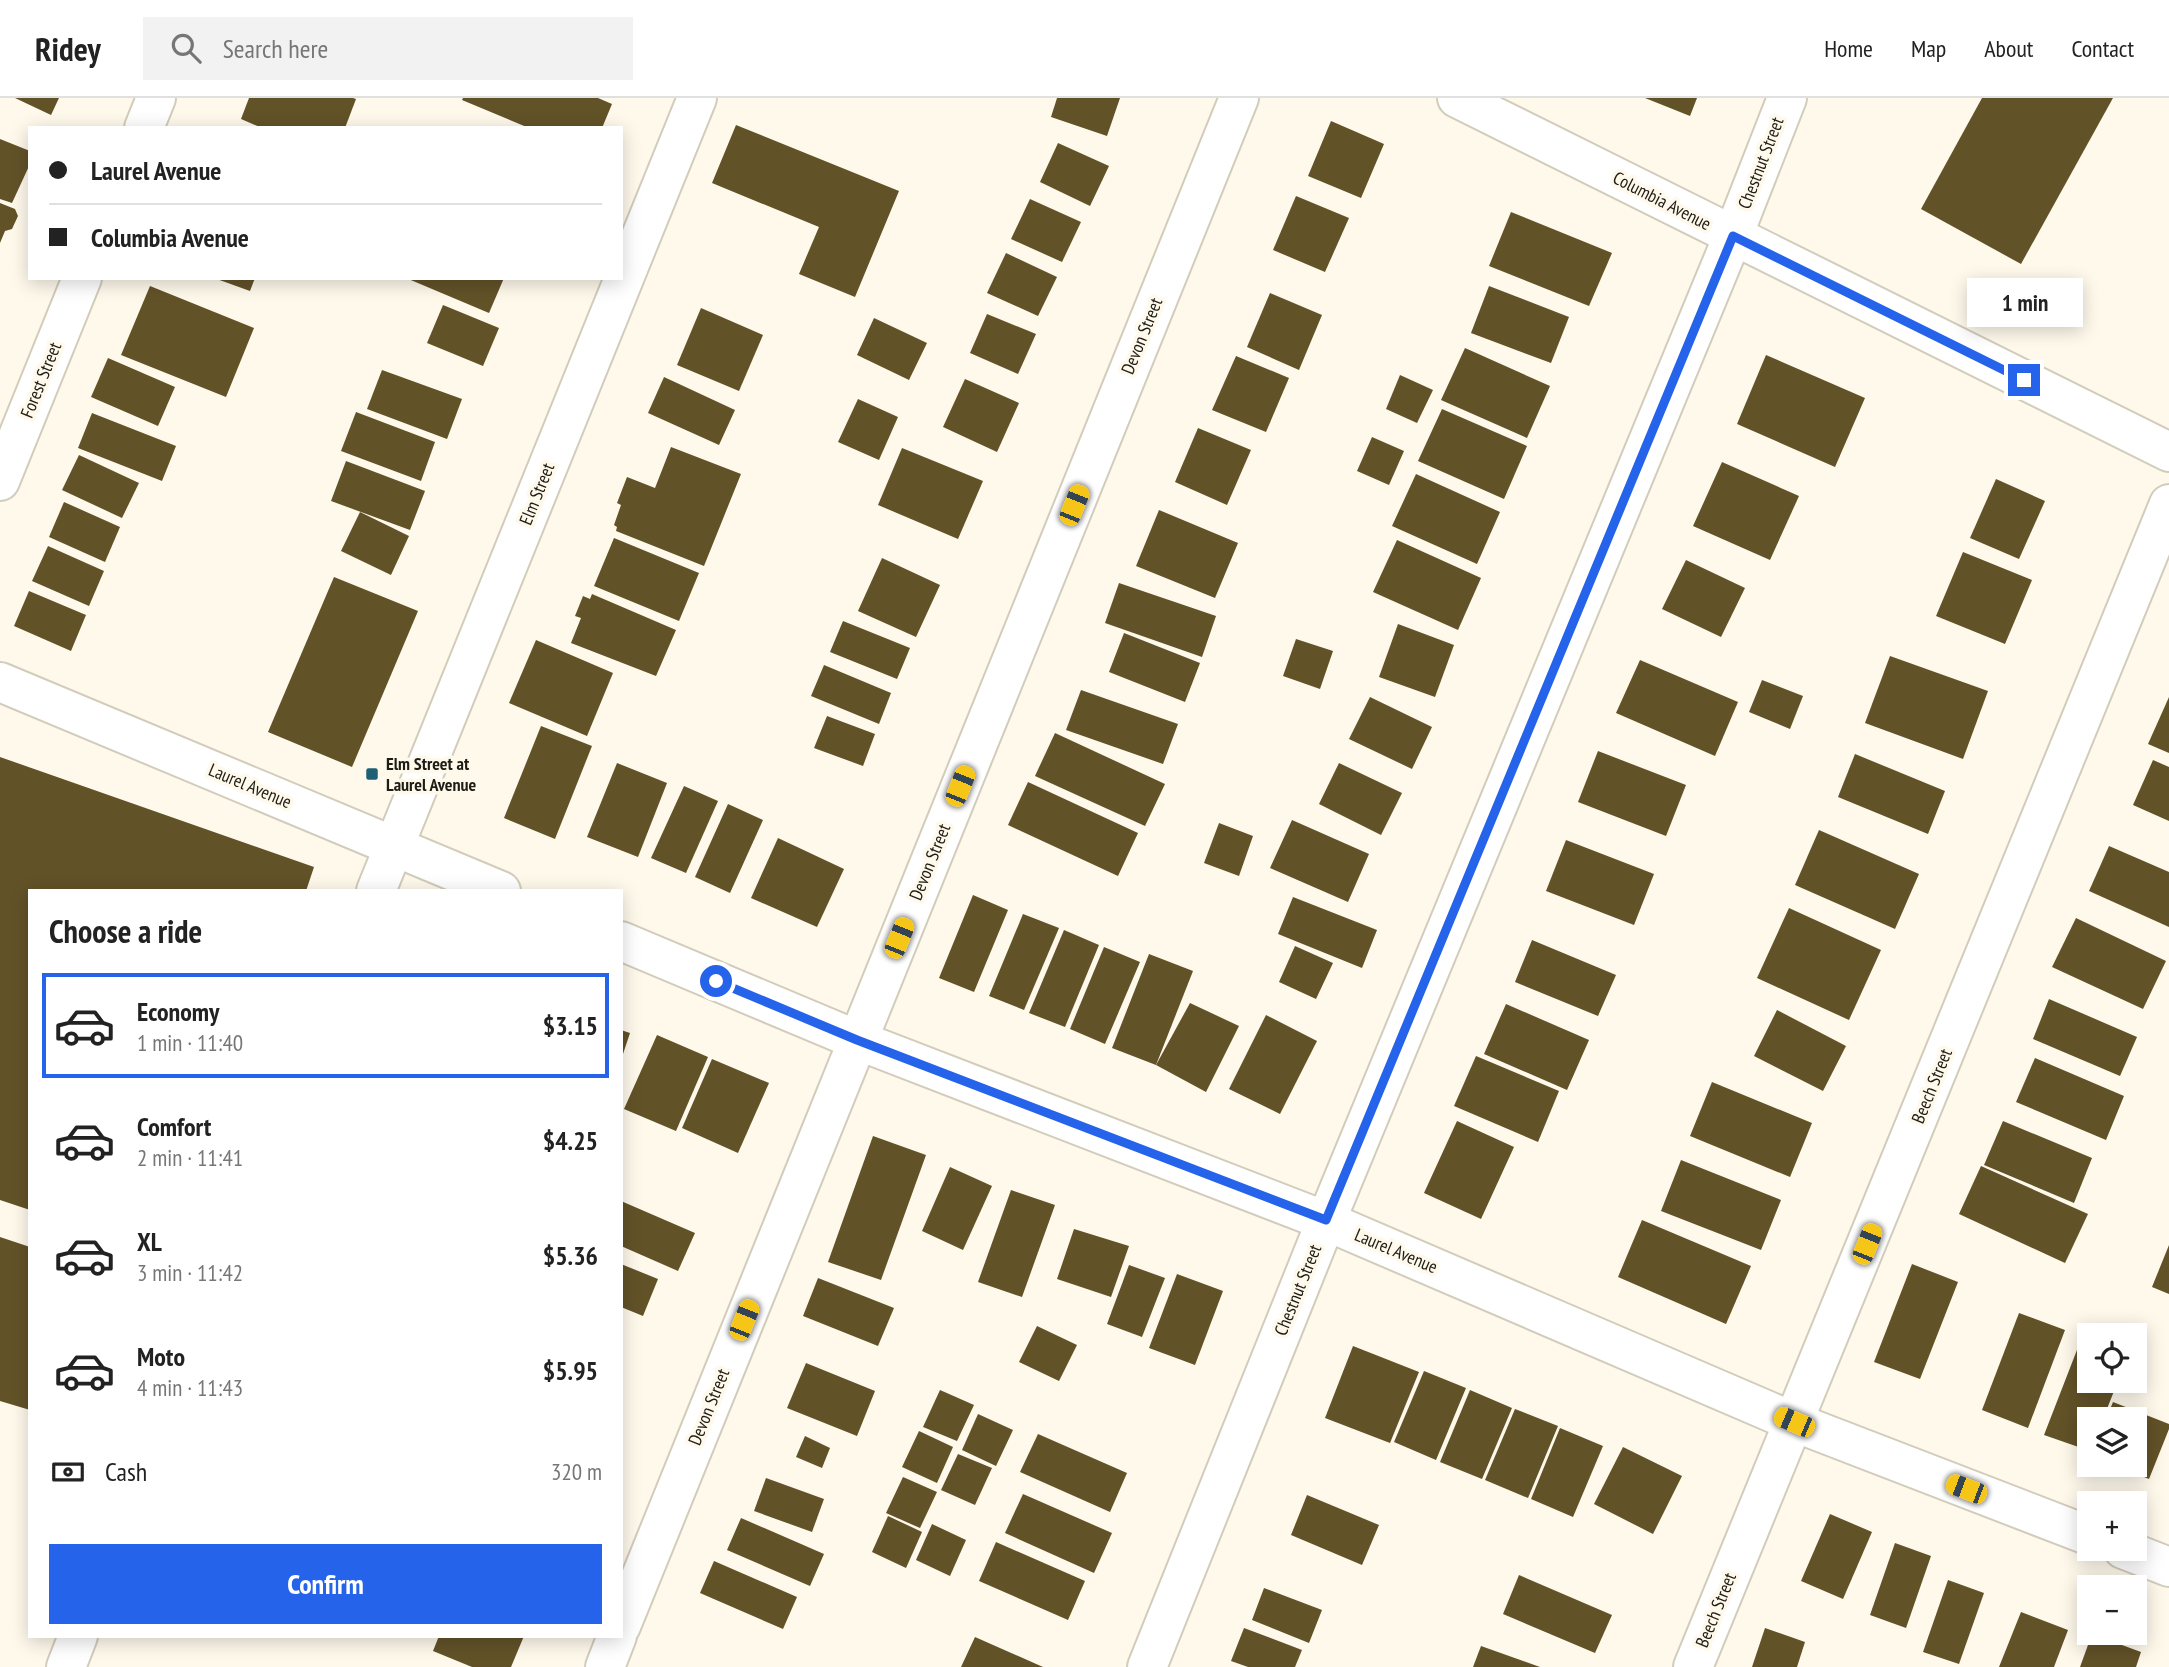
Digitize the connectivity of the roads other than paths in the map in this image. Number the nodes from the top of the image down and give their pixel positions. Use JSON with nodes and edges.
{"nodes":[{"id":1,"x":156,"y":98,"type":"edge"},
{"id":2,"x":697,"y":98,"type":"edge"},
{"id":3,"x":1239,"y":98,"type":"edge"},
{"id":4,"x":1457,"y":98,"type":"edge"},
{"id":5,"x":1787,"y":98,"type":"edge"},
{"id":6,"x":145,"y":126,"type":"edge"},
{"id":7,"x":1733,"y":236,"type":"junction"},
{"id":8,"x":81,"y":280,"type":"edge"},
{"id":9,"x":2169,"y":452,"type":"edge"},
{"id":10,"x":0,"y":481,"type":"edge"},
{"id":11,"x":2169,"y":504,"type":"edge"},
{"id":12,"x":0,"y":682,"type":"edge"},
{"id":13,"x":394,"y":846,"type":"junction"},
{"id":14,"x":377,"y":889,"type":"edge"},
{"id":15,"x":496,"y":889,"type":"edge"},
{"id":16,"x":623,"y":942,"type":"edge"},
{"id":17,"x":857,"y":1040,"type":"junction"},
{"id":18,"x":1326,"y":1220,"type":"junction"},
{"id":19,"x":1794,"y":1422,"type":"junction"},
{"id":20,"x":2077,"y":1531,"type":"edge"},
{"id":21,"x":2147,"y":1558,"type":"edge"},
{"id":22,"x":2169,"y":1567,"type":"edge"},
{"id":23,"x":623,"y":1621,"type":"edge"},
{"id":24,"x":77,"y":1638,"type":"edge"},
{"id":25,"x":616,"y":1638,"type":"edge"},
{"id":26,"x":66,"y":1667,"type":"edge"},
{"id":27,"x":604,"y":1667,"type":"edge"},
{"id":28,"x":1147,"y":1667,"type":"edge"},
{"id":29,"x":1693,"y":1667,"type":"edge"}],
"edges":[{"from":1,"to":6,"type":"street"},
{"from":2,"to":13,"type":"street","name":"Elm Street"},
{"from":3,"to":17,"type":"street","name":"Devon Street"},
{"from":4,"to":7,"type":"street","name":"Columbia Avenue"},
{"from":5,"to":7,"type":"street","name":"Chestnut Street"},
{"from":7,"to":9,"type":"street","name":"Columbia Avenue"},
{"from":7,"to":18,"type":"street","name":"Chestnut Street"},
{"from":8,"to":10,"type":"street","name":"Forest Street"},
{"from":11,"to":19,"type":"street","name":"Beech Street"},
{"from":12,"to":13,"type":"street","name":"Laurel Avenue"},
{"from":13,"to":14,"type":"street","name":"Elm Street"},
{"from":13,"to":15,"type":"street","name":"Laurel Avenue"},
{"from":16,"to":17,"type":"street","name":"Laurel Avenue"},
{"from":17,"to":18,"type":"street","name":"Laurel Avenue"},
{"from":17,"to":23,"type":"street","name":"Devon Street"},
{"from":18,"to":19,"type":"street","name":"Laurel Avenue"},
{"from":18,"to":28,"type":"street","name":"Chestnut Street"},
{"from":19,"to":20,"type":"street","name":"Laurel Avenue"},
{"from":19,"to":29,"type":"street","name":"Beech Street"},
{"from":21,"to":22,"type":"street"},
{"from":24,"to":26,"type":"street"},
{"from":25,"to":27,"type":"street"}]}
